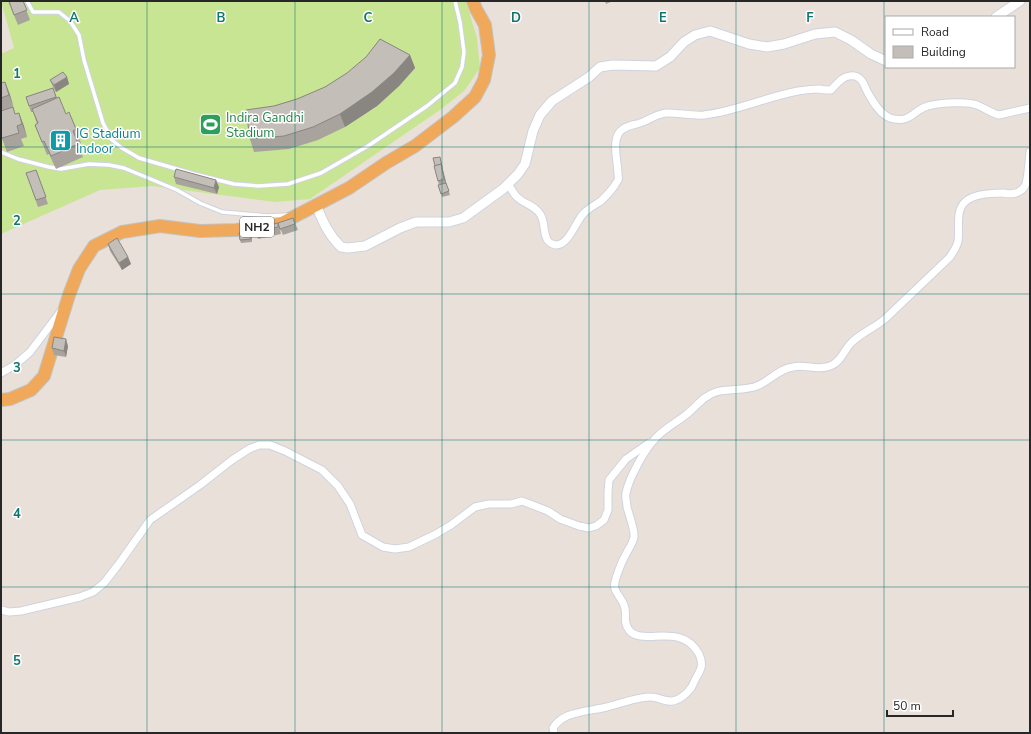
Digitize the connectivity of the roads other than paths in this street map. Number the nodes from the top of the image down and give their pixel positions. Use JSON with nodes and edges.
{"nodes":[{"id":1,"x":27,"y":1,"type":"edge"},
{"id":2,"x":455,"y":1,"type":"edge"},
{"id":3,"x":473,"y":1,"type":"edge"},
{"id":4,"x":1020,"y":1,"type":"edge"},
{"id":5,"x":998,"y":16,"type":"edge"},
{"id":6,"x":885,"y":61,"type":"edge"},
{"id":7,"x":1030,"y":108,"type":"edge"},
{"id":8,"x":1,"y":152,"type":"edge"},
{"id":9,"x":1030,"y":152,"type":"edge"},
{"id":10,"x":508,"y":184,"type":"junction"},
{"id":11,"x":316,"y":205,"type":"junction"},
{"id":12,"x":299,"y":214,"type":"junction"},
{"id":13,"x":65,"y":306,"type":"junction"},
{"id":14,"x":1,"y":373,"type":"edge"},
{"id":15,"x":1,"y":400,"type":"edge"},
{"id":16,"x":654,"y":440,"type":"junction"},
{"id":17,"x":1,"y":610,"type":"edge"},
{"id":18,"x":554,"y":733,"type":"edge"}],
"edges":[{"from":1,"to":2,"type":"lane"},
{"from":3,"to":11,"type":"highway","number":"NH2"},
{"from":4,"to":5,"type":"street"},
{"from":6,"to":10,"type":"street"},
{"from":7,"to":10,"type":"street"},
{"from":8,"to":12,"type":"lane"},
{"from":9,"to":16,"type":"street"},
{"from":10,"to":11,"type":"street"},
{"from":11,"to":12,"type":"highway","number":"NH2"},
{"from":12,"to":13,"type":"highway","number":"NH2"},
{"from":13,"to":14,"type":"street"},
{"from":13,"to":15,"type":"highway","number":"NH2"},
{"from":16,"to":17,"type":"street"},
{"from":16,"to":18,"type":"street"}]}
